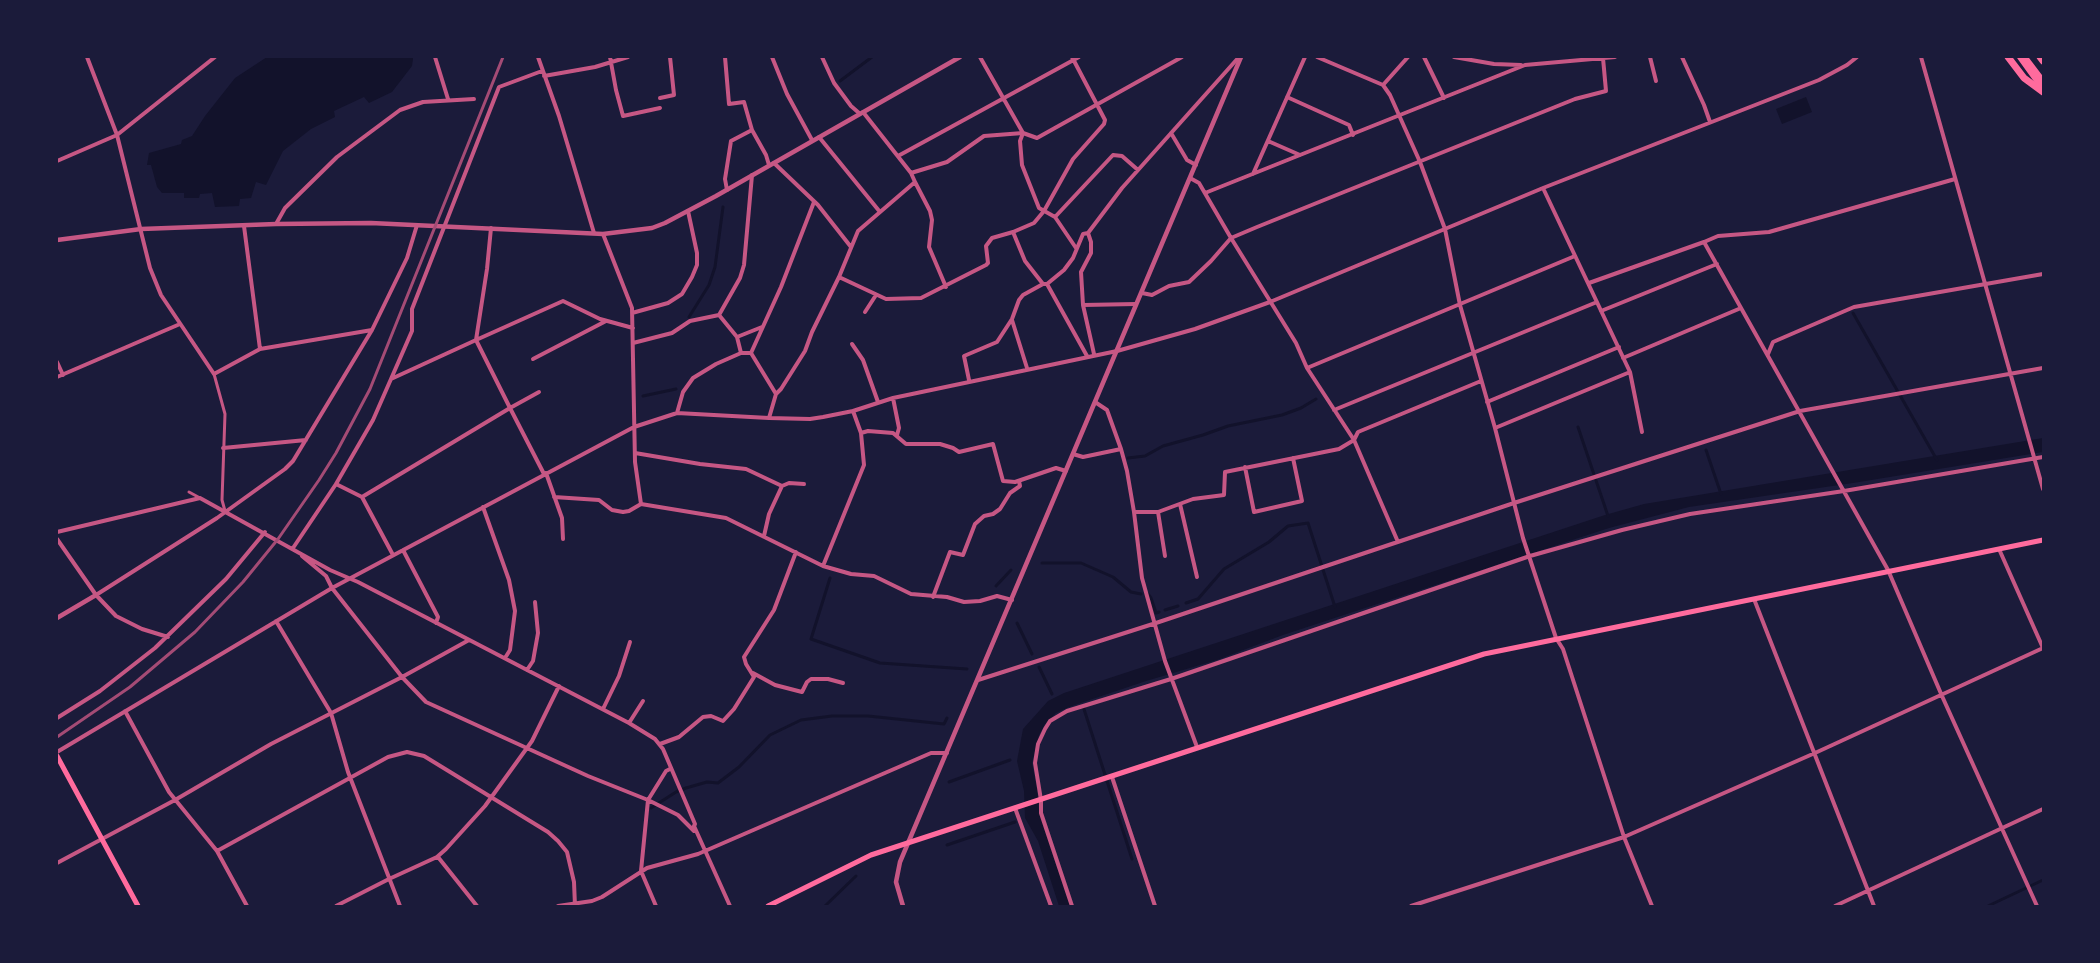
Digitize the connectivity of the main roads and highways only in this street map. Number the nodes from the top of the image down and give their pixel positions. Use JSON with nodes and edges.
{"nodes":[{"id":1,"x":2008,"y":57,"type":"edge"},
{"id":2,"x":2022,"y":57,"type":"edge"},
{"id":3,"x":2040,"y":57,"type":"edge"},
{"id":4,"x":2043,"y":61,"type":"edge"},
{"id":5,"x":2043,"y":82,"type":"edge"},
{"id":6,"x":2043,"y":90,"type":"edge"},
{"id":7,"x":2043,"y":540,"type":"edge"},
{"id":8,"x":58,"y":758,"type":"edge"},
{"id":9,"x":138,"y":906,"type":"edge"},
{"id":10,"x":768,"y":906,"type":"edge"}],
"edges":[{"from":1,"to":6,"type":"highway"},
{"from":2,"to":5,"type":"highway"},
{"from":2,"to":6,"type":"highway"},
{"from":3,"to":4,"type":"highway"},
{"from":7,"to":10,"type":"main road"},
{"from":8,"to":9,"type":"main road"}]}
